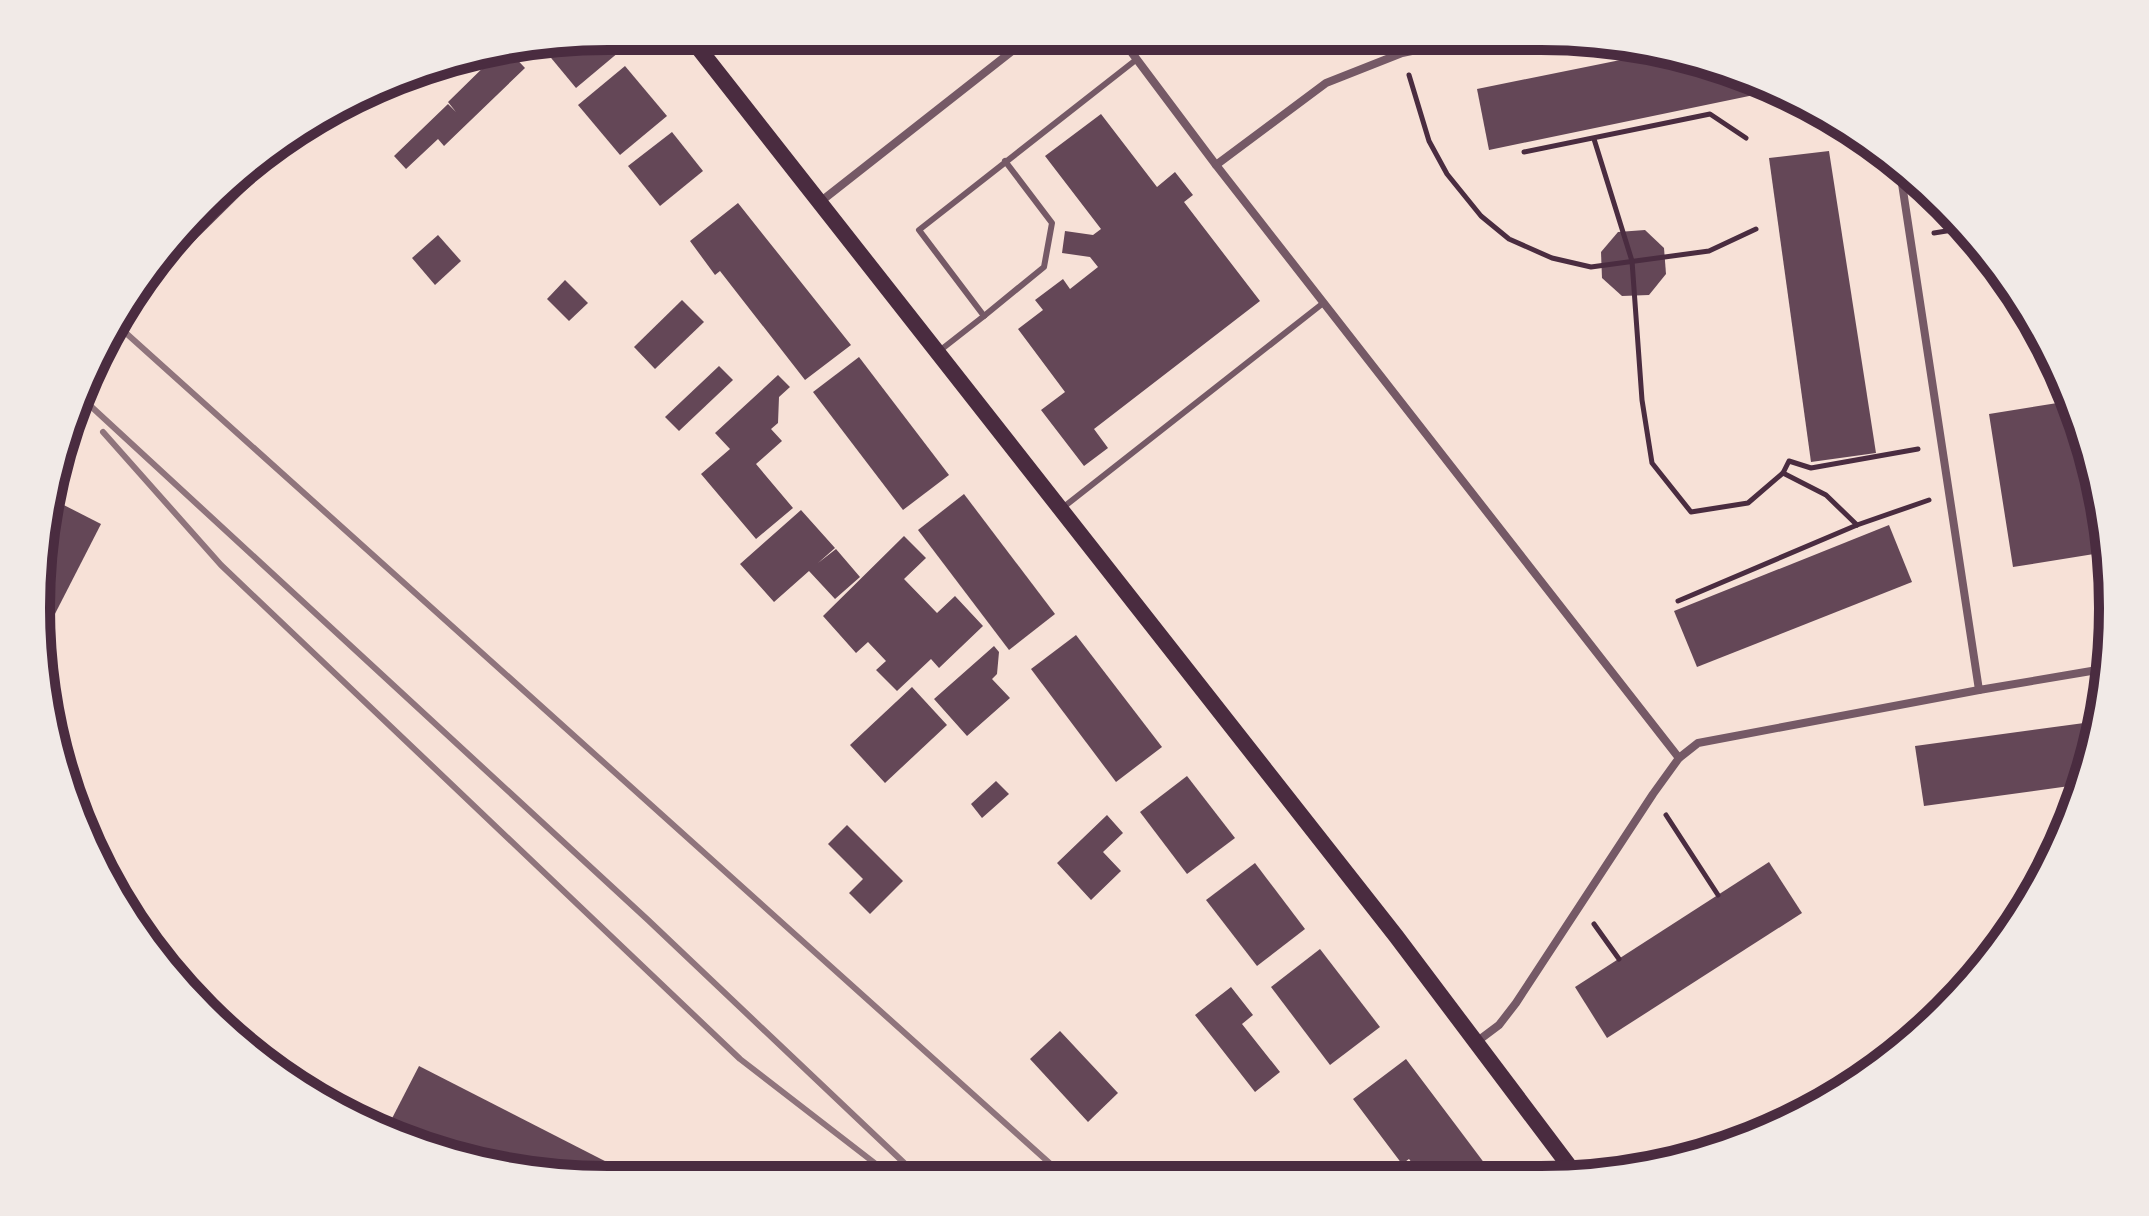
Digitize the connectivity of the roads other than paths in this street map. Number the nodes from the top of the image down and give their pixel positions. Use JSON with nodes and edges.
{"nodes":[{"id":1,"x":700,"y":50,"type":"edge"},
{"id":2,"x":1014,"y":50,"type":"edge"},
{"id":3,"x":1130,"y":50,"type":"edge"},
{"id":4,"x":1416,"y":50,"type":"edge"},
{"id":5,"x":1137,"y":59,"type":"junction"},
{"id":6,"x":1005,"y":161,"type":"junction"},
{"id":7,"x":1216,"y":165,"type":"junction"},
{"id":8,"x":1902,"y":182,"type":"edge"},
{"id":9,"x":820,"y":203,"type":"junction"},
{"id":10,"x":1322,"y":304,"type":"junction"},
{"id":11,"x":984,"y":316,"type":"junction"},
{"id":12,"x":938,"y":352,"type":"junction"},
{"id":13,"x":1061,"y":509,"type":"junction"},
{"id":14,"x":2095,"y":670,"type":"edge"},
{"id":15,"x":1979,"y":690,"type":"junction"},
{"id":16,"x":1679,"y":758,"type":"junction"},
{"id":17,"x":1475,"y":1043,"type":"junction"},
{"id":18,"x":1569,"y":1165,"type":"edge"}],
"edges":[{"from":1,"to":9,"type":"main road"},
{"from":2,"to":9,"type":"street"},
{"from":3,"to":5,"type":"street"},
{"from":4,"to":7,"type":"street"},
{"from":5,"to":6,"type":"lane"},
{"from":5,"to":7,"type":"street"},
{"from":6,"to":11,"type":"lane"},
{"from":6,"to":11,"type":"lane"},
{"from":7,"to":10,"type":"street"},
{"from":8,"to":15,"type":"street"},
{"from":9,"to":12,"type":"main road"},
{"from":10,"to":13,"type":"lane"},
{"from":10,"to":16,"type":"street"},
{"from":11,"to":12,"type":"lane"},
{"from":12,"to":13,"type":"main road"},
{"from":13,"to":17,"type":"main road"},
{"from":14,"to":15,"type":"street"},
{"from":15,"to":16,"type":"street"},
{"from":16,"to":17,"type":"street"},
{"from":17,"to":18,"type":"main road"}]}
